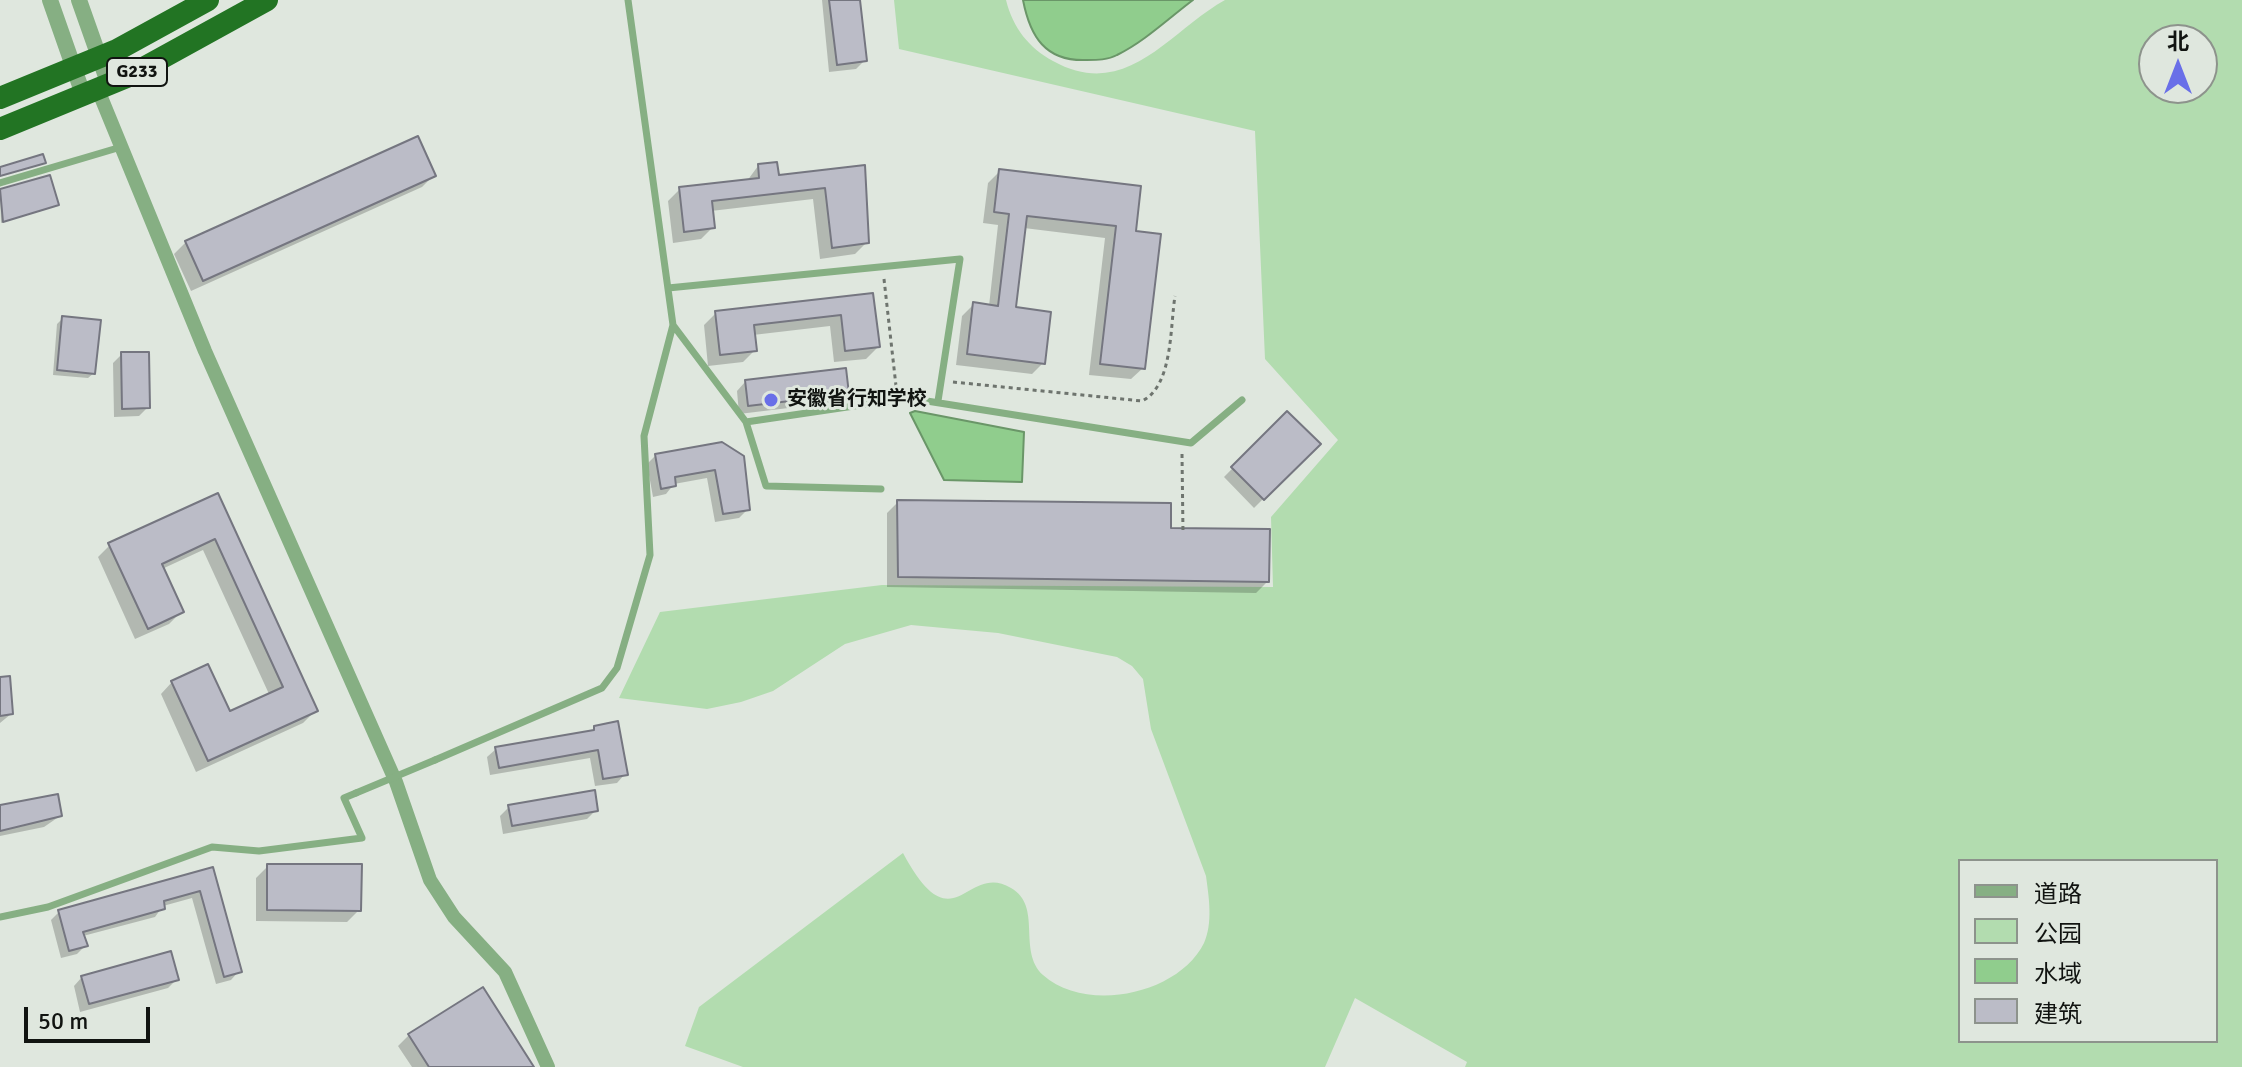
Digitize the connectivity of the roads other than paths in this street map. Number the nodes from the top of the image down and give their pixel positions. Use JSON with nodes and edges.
{"nodes":[{"id":1,"x":50,"y":0,"type":"edge"},
{"id":2,"x":79,"y":0,"type":"edge"},
{"id":3,"x":208,"y":0,"type":"edge"},
{"id":4,"x":267,"y":0,"type":"edge"},
{"id":5,"x":628,"y":0,"type":"edge"},
{"id":6,"x":100,"y":58,"type":"junction"},
{"id":7,"x":74,"y":69,"type":"junction"},
{"id":8,"x":97,"y":91,"type":"junction"},
{"id":9,"x":0,"y":98,"type":"edge"},
{"id":10,"x":0,"y":129,"type":"edge"},
{"id":11,"x":122,"y":147,"type":"junction"},
{"id":12,"x":0,"y":183,"type":"edge"},
{"id":13,"x":668,"y":288,"type":"junction"},
{"id":14,"x":673,"y":325,"type":"junction"},
{"id":15,"x":1242,"y":400,"type":"dead end"},
{"id":16,"x":938,"y":401,"type":"junction"},
{"id":17,"x":746,"y":422,"type":"junction"},
{"id":18,"x":881,"y":489,"type":"dead end"},
{"id":19,"x":0,"y":917,"type":"edge"},
{"id":20,"x":548,"y":1067,"type":"edge"}],
"edges":[{"from":1,"to":7,"type":"street"},
{"from":2,"to":6,"type":"street"},
{"from":3,"to":6,"type":"highway","number":"G233"},
{"from":4,"to":8,"type":"highway","number":"G233"},
{"from":5,"to":13,"type":"lane"},
{"from":6,"to":7,"type":"highway","number":"G233"},
{"from":6,"to":8,"type":"street"},
{"from":7,"to":8,"type":"street"},
{"from":7,"to":9,"type":"highway","number":"G233"},
{"from":8,"to":10,"type":"highway","number":"G233"},
{"from":8,"to":11,"type":"street"},
{"from":11,"to":12,"type":"lane"},
{"from":11,"to":20,"type":"street"},
{"from":13,"to":14,"type":"lane"},
{"from":13,"to":16,"type":"lane"},
{"from":14,"to":17,"type":"lane"},
{"from":14,"to":19,"type":"lane","bridge":true},
{"from":15,"to":16,"type":"lane"},
{"from":16,"to":17,"type":"lane"},
{"from":17,"to":18,"type":"lane"}]}
